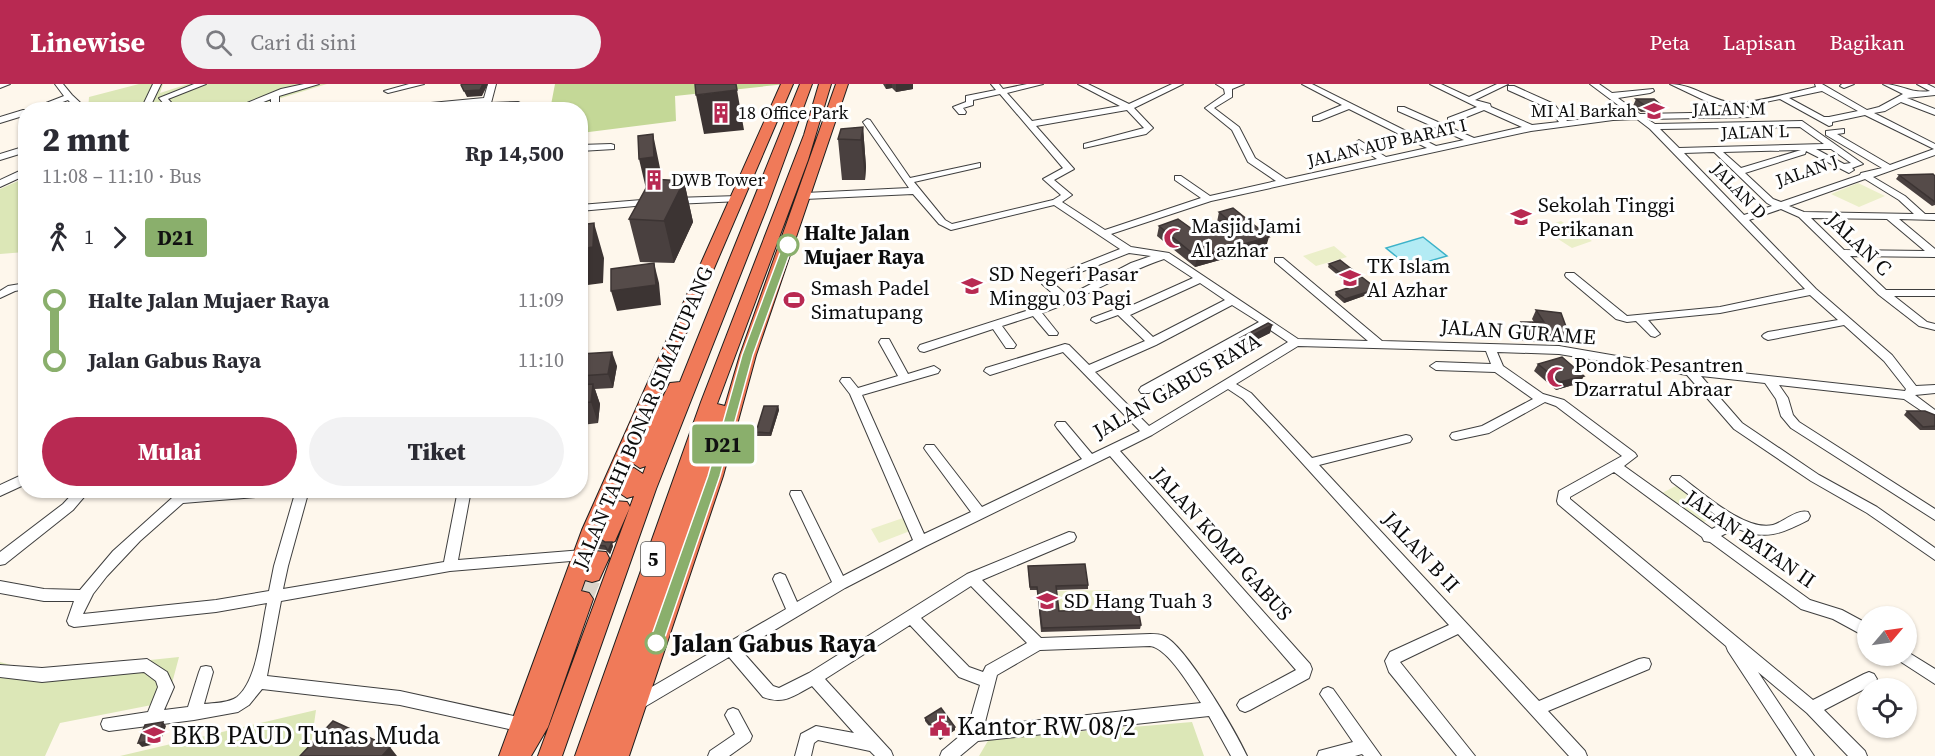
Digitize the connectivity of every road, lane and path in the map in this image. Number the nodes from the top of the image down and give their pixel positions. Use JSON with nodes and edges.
{"nodes":[{"id":1,"x":6,"y":84,"type":"edge"},
{"id":2,"x":59,"y":84,"type":"edge"},
{"id":3,"x":157,"y":84,"type":"edge"},
{"id":4,"x":202,"y":84,"type":"edge"},
{"id":5,"x":315,"y":84,"type":"edge"},
{"id":6,"x":420,"y":84,"type":"edge"},
{"id":7,"x":492,"y":84,"type":"edge"},
{"id":8,"x":786,"y":84,"type":"edge"},
{"id":9,"x":806,"y":84,"type":"edge"},
{"id":10,"x":825,"y":84,"type":"edge"},
{"id":11,"x":842,"y":84,"type":"edge"},
{"id":12,"x":995,"y":84,"type":"edge"},
{"id":13,"x":1040,"y":84,"type":"edge"},
{"id":14,"x":1179,"y":84,"type":"edge"},
{"id":15,"x":1240,"y":84,"type":"edge"},
{"id":16,"x":1306,"y":84,"type":"edge"},
{"id":17,"x":1594,"y":84,"type":"edge"},
{"id":18,"x":1674,"y":84,"type":"edge"},
{"id":19,"x":1887,"y":84,"type":"edge"},
{"id":20,"x":1921,"y":84,"type":"edge"},
{"id":21,"x":1089,"y":85,"type":"edge"},
{"id":22,"x":1438,"y":85,"type":"edge"},
{"id":23,"x":1504,"y":85,"type":"edge"},
{"id":24,"x":0,"y":86,"type":"edge"},
{"id":25,"x":1224,"y":86,"type":"edge"},
{"id":26,"x":1821,"y":86,"type":"edge"},
{"id":27,"x":403,"y":88,"type":"junction"},
{"id":28,"x":388,"y":91,"type":"dead end"},
{"id":29,"x":1003,"y":91,"type":"junction"},
{"id":30,"x":1650,"y":92,"type":"dead end"},
{"id":31,"x":1935,"y":92,"type":"edge"},
{"id":32,"x":275,"y":94,"type":"junction"},
{"id":33,"x":1611,"y":96,"type":"junction"},
{"id":34,"x":69,"y":97,"type":"junction"},
{"id":35,"x":1906,"y":97,"type":"junction"},
{"id":36,"x":1783,"y":98,"type":"junction"},
{"id":37,"x":1470,"y":99,"type":"junction"},
{"id":38,"x":55,"y":102,"type":"edge"},
{"id":39,"x":75,"y":102,"type":"edge"},
{"id":40,"x":148,"y":102,"type":"edge"},
{"id":41,"x":167,"y":102,"type":"edge"},
{"id":42,"x":254,"y":102,"type":"edge"},
{"id":43,"x":275,"y":102,"type":"edge"},
{"id":44,"x":400,"y":102,"type":"edge"},
{"id":45,"x":487,"y":102,"type":"edge"},
{"id":46,"x":1346,"y":105,"type":"junction"},
{"id":47,"x":1487,"y":106,"type":"junction"},
{"id":48,"x":1740,"y":106,"type":"junction"},
{"id":49,"x":1129,"y":107,"type":"junction"},
{"id":50,"x":1401,"y":109,"type":"dead end"},
{"id":51,"x":962,"y":112,"type":"dead end"},
{"id":52,"x":1935,"y":112,"type":"edge"},
{"id":53,"x":1867,"y":113,"type":"junction"},
{"id":54,"x":18,"y":114,"type":"edge"},
{"id":55,"x":1639,"y":116,"type":"junction"},
{"id":56,"x":1316,"y":119,"type":"dead end"},
{"id":57,"x":1822,"y":119,"type":"junction"},
{"id":58,"x":0,"y":120,"type":"edge"},
{"id":59,"x":1451,"y":120,"type":"dead end"},
{"id":60,"x":867,"y":122,"type":"dead end"},
{"id":61,"x":1565,"y":123,"type":"junction"},
{"id":62,"x":1030,"y":124,"type":"junction"},
{"id":63,"x":1653,"y":127,"type":"junction"},
{"id":64,"x":1531,"y":128,"type":"junction"},
{"id":65,"x":1471,"y":140,"type":"junction"},
{"id":66,"x":1359,"y":143,"type":"dead end"},
{"id":67,"x":18,"y":144,"type":"edge"},
{"id":68,"x":1087,"y":146,"type":"dead end"},
{"id":69,"x":1832,"y":146,"type":"junction"},
{"id":70,"x":611,"y":147,"type":"dead end"},
{"id":71,"x":1935,"y":147,"type":"edge"},
{"id":72,"x":588,"y":148,"type":"edge"},
{"id":73,"x":1807,"y":148,"type":"junction"},
{"id":74,"x":0,"y":149,"type":"edge"},
{"id":75,"x":1435,"y":149,"type":"junction"},
{"id":76,"x":1716,"y":150,"type":"junction"},
{"id":77,"x":18,"y":151,"type":"edge"},
{"id":78,"x":1678,"y":151,"type":"junction"},
{"id":79,"x":1935,"y":152,"type":"edge"},
{"id":80,"x":0,"y":157,"type":"edge"},
{"id":81,"x":1386,"y":161,"type":"junction"},
{"id":82,"x":977,"y":165,"type":"dead end"},
{"id":83,"x":1843,"y":167,"type":"junction"},
{"id":84,"x":1887,"y":167,"type":"junction"},
{"id":85,"x":1739,"y":172,"type":"junction"},
{"id":86,"x":1860,"y":175,"type":"junction"},
{"id":87,"x":18,"y":177,"type":"edge"},
{"id":88,"x":1178,"y":178,"type":"dead end"},
{"id":89,"x":908,"y":181,"type":"junction"},
{"id":90,"x":1285,"y":183,"type":"junction"},
{"id":91,"x":0,"y":184,"type":"edge"},
{"id":92,"x":915,"y":191,"type":"junction"},
{"id":93,"x":805,"y":196,"type":"junction"},
{"id":94,"x":738,"y":199,"type":"junction"},
{"id":95,"x":1208,"y":199,"type":"junction"},
{"id":96,"x":1056,"y":202,"type":"junction"},
{"id":97,"x":1773,"y":203,"type":"junction"},
{"id":98,"x":588,"y":208,"type":"edge"},
{"id":99,"x":1802,"y":215,"type":"junction"},
{"id":100,"x":1889,"y":216,"type":"junction"},
{"id":101,"x":1744,"y":217,"type":"junction"},
{"id":102,"x":1923,"y":217,"type":"junction"},
{"id":103,"x":1935,"y":217,"type":"edge"},
{"id":104,"x":1103,"y":234,"type":"junction"},
{"id":105,"x":1128,"y":250,"type":"junction"},
{"id":106,"x":1842,"y":253,"type":"junction"},
{"id":107,"x":1935,"y":254,"type":"edge"},
{"id":108,"x":1165,"y":255,"type":"junction"},
{"id":109,"x":1279,"y":261,"type":"dead end"},
{"id":110,"x":1570,"y":275,"type":"dead end"},
{"id":111,"x":1200,"y":279,"type":"junction"},
{"id":112,"x":730,"y":280,"type":"junction"},
{"id":113,"x":18,"y":287,"type":"edge"},
{"id":114,"x":1812,"y":291,"type":"junction"},
{"id":115,"x":1883,"y":293,"type":"junction"},
{"id":116,"x":1935,"y":293,"type":"edge"},
{"id":117,"x":0,"y":295,"type":"edge"},
{"id":118,"x":1233,"y":300,"type":"junction"},
{"id":119,"x":1067,"y":301,"type":"junction"},
{"id":120,"x":743,"y":310,"type":"junction"},
{"id":121,"x":1036,"y":312,"type":"junction"},
{"id":122,"x":1125,"y":313,"type":"junction"},
{"id":123,"x":1639,"y":318,"type":"junction"},
{"id":124,"x":1096,"y":320,"type":"dead end"},
{"id":125,"x":1848,"y":321,"type":"junction"},
{"id":126,"x":1265,"y":323,"type":"junction"},
{"id":127,"x":996,"y":325,"type":"junction"},
{"id":128,"x":1935,"y":327,"type":"edge"},
{"id":129,"x":1053,"y":333,"type":"dead end"},
{"id":130,"x":1655,"y":334,"type":"dead end"},
{"id":131,"x":1768,"y":336,"type":"dead end"},
{"id":132,"x":885,"y":342,"type":"dead end"},
{"id":133,"x":1152,"y":342,"type":"junction"},
{"id":134,"x":1296,"y":342,"type":"junction"},
{"id":135,"x":1379,"y":344,"type":"junction"},
{"id":136,"x":1010,"y":345,"type":"dead end"},
{"id":137,"x":924,"y":348,"type":"dead end"},
{"id":138,"x":1494,"y":357,"type":"junction"},
{"id":139,"x":1436,"y":366,"type":"dead end"},
{"id":140,"x":934,"y":370,"type":"dead end"},
{"id":141,"x":990,"y":371,"type":"dead end"},
{"id":142,"x":1086,"y":371,"type":"junction"},
{"id":143,"x":1691,"y":373,"type":"junction"},
{"id":144,"x":905,"y":378,"type":"junction"},
{"id":145,"x":846,"y":381,"type":"dead end"},
{"id":146,"x":1770,"y":382,"type":"junction"},
{"id":147,"x":1228,"y":384,"type":"junction"},
{"id":148,"x":1935,"y":389,"type":"edge"},
{"id":149,"x":1145,"y":390,"type":"dead end"},
{"id":150,"x":1910,"y":392,"type":"junction"},
{"id":151,"x":855,"y":393,"type":"junction"},
{"id":152,"x":1541,"y":399,"type":"junction"},
{"id":153,"x":1935,"y":416,"type":"edge"},
{"id":154,"x":1061,"y":425,"type":"dead end"},
{"id":155,"x":1149,"y":432,"type":"junction"},
{"id":156,"x":1456,"y":436,"type":"dead end"},
{"id":157,"x":1406,"y":439,"type":"dead end"},
{"id":158,"x":930,"y":448,"type":"dead end"},
{"id":159,"x":1116,"y":454,"type":"junction"},
{"id":160,"x":1090,"y":460,"type":"junction"},
{"id":161,"x":1308,"y":463,"type":"junction"},
{"id":162,"x":1615,"y":466,"type":"junction"},
{"id":163,"x":1676,"y":479,"type":"dead end"},
{"id":164,"x":18,"y":482,"type":"edge"},
{"id":165,"x":0,"y":491,"type":"edge"},
{"id":166,"x":796,"y":494,"type":"dead end"},
{"id":167,"x":76,"y":498,"type":"edge"},
{"id":168,"x":172,"y":498,"type":"edge"},
{"id":169,"x":301,"y":498,"type":"edge"},
{"id":170,"x":463,"y":498,"type":"edge"},
{"id":171,"x":980,"y":514,"type":"junction"},
{"id":172,"x":1935,"y":515,"type":"edge"},
{"id":173,"x":1803,"y":516,"type":"dead end"},
{"id":174,"x":1735,"y":522,"type":"junction"},
{"id":175,"x":608,"y":536,"type":"dead end"},
{"id":176,"x":1069,"y":537,"type":"dead end"},
{"id":177,"x":1709,"y":537,"type":"junction"},
{"id":178,"x":921,"y":542,"type":"junction"},
{"id":179,"x":1935,"y":555,"type":"edge"},
{"id":180,"x":0,"y":560,"type":"edge"},
{"id":181,"x":591,"y":562,"type":"junction"},
{"id":182,"x":450,"y":566,"type":"junction"},
{"id":183,"x":972,"y":578,"type":"junction"},
{"id":184,"x":780,"y":579,"type":"dead end"},
{"id":185,"x":840,"y":584,"type":"junction"},
{"id":186,"x":0,"y":587,"type":"edge"},
{"id":187,"x":86,"y":596,"type":"junction"},
{"id":188,"x":275,"y":596,"type":"junction"},
{"id":189,"x":582,"y":598,"type":"tunnel mouth"},
{"id":190,"x":794,"y":610,"type":"junction"},
{"id":191,"x":910,"y":616,"type":"junction"},
{"id":192,"x":1461,"y":626,"type":"junction"},
{"id":193,"x":1857,"y":626,"type":"edge"},
{"id":194,"x":1724,"y":633,"type":"junction"},
{"id":195,"x":1038,"y":644,"type":"junction"},
{"id":196,"x":736,"y":655,"type":"junction"},
{"id":197,"x":1644,"y":664,"type":"dead end"},
{"id":198,"x":1917,"y":665,"type":"edge"},
{"id":199,"x":0,"y":671,"type":"edge"},
{"id":200,"x":206,"y":672,"type":"dead end"},
{"id":201,"x":1935,"y":677,"type":"edge"},
{"id":202,"x":813,"y":678,"type":"junction"},
{"id":203,"x":987,"y":679,"type":"junction"},
{"id":204,"x":258,"y":682,"type":"junction"},
{"id":205,"x":1857,"y":685,"type":"edge"},
{"id":206,"x":1328,"y":694,"type":"dead end"},
{"id":207,"x":635,"y":705,"type":"junction"},
{"id":208,"x":1245,"y":705,"type":"dead end"},
{"id":209,"x":1812,"y":708,"type":"junction"},
{"id":210,"x":1213,"y":709,"type":"junction"},
{"id":211,"x":1537,"y":709,"type":"junction"},
{"id":212,"x":194,"y":713,"type":"junction"},
{"id":213,"x":733,"y":715,"type":"dead end"},
{"id":214,"x":153,"y":718,"type":"junction"},
{"id":215,"x":109,"y":724,"type":"dead end"},
{"id":216,"x":523,"y":725,"type":"junction"},
{"id":217,"x":974,"y":734,"type":"junction"},
{"id":218,"x":880,"y":750,"type":"edge"},
{"id":219,"x":1369,"y":751,"type":"edge"},
{"id":220,"x":512,"y":756,"type":"edge"},
{"id":221,"x":516,"y":756,"type":"edge"},
{"id":222,"x":550,"y":756,"type":"edge"},
{"id":223,"x":587,"y":756,"type":"edge"},
{"id":224,"x":610,"y":756,"type":"edge"},
{"id":225,"x":617,"y":756,"type":"edge"},
{"id":226,"x":716,"y":756,"type":"edge"},
{"id":227,"x":803,"y":756,"type":"edge"},
{"id":228,"x":948,"y":756,"type":"edge"},
{"id":229,"x":1239,"y":756,"type":"edge"},
{"id":230,"x":1325,"y":756,"type":"edge"},
{"id":231,"x":1467,"y":756,"type":"edge"},
{"id":232,"x":1579,"y":756,"type":"edge"},
{"id":233,"x":1806,"y":756,"type":"edge"},
{"id":234,"x":1859,"y":756,"type":"edge"}],
"edges":[{"from":1,"to":24,"type":"street"},
{"from":2,"to":34,"type":"street"},
{"from":3,"to":40,"type":"street"},
{"from":4,"to":41,"type":"street"},
{"from":5,"to":32,"type":"street"},
{"from":6,"to":27,"type":"street"},
{"from":7,"to":45,"type":"street"},
{"from":8,"to":94,"type":"highway","name":"JALAN TAHI BONAR SIMATUPANG"},
{"from":9,"to":112,"type":"highway","number":"5"},
{"from":10,"to":120,"type":"highway","number":"5"},
{"from":11,"to":93,"type":"highway"},
{"from":12,"to":29,"type":"street"},
{"from":13,"to":29,"type":"street"},
{"from":14,"to":49,"type":"street"},
{"from":15,"to":25,"type":"street"},
{"from":16,"to":46,"type":"street"},
{"from":17,"to":33,"type":"street","name":"JALAN D"},
{"from":18,"to":48,"type":"street"},
{"from":19,"to":35,"type":"street"},
{"from":20,"to":31,"type":"street"},
{"from":21,"to":49,"type":"street"},
{"from":22,"to":37,"type":"street"},
{"from":23,"to":37,"type":"street"},
{"from":23,"to":61,"type":"street"},
{"from":25,"to":90,"type":"street","name":"JALAN AUP BARAT I"},
{"from":26,"to":36,"type":"street"},
{"from":26,"to":53,"type":"street"},
{"from":27,"to":28,"type":"street"},
{"from":27,"to":44,"type":"street"},
{"from":29,"to":51,"type":"street"},
{"from":29,"to":62,"type":"street"},
{"from":30,"to":33,"type":"street"},
{"from":31,"to":35,"type":"street"},
{"from":32,"to":42,"type":"street"},
{"from":32,"to":43,"type":"street"},
{"from":33,"to":55,"type":"street","name":"JALAN D"},
{"from":34,"to":38,"type":"street"},
{"from":34,"to":39,"type":"street"},
{"from":35,"to":52,"type":"street"},
{"from":35,"to":53,"type":"street"},
{"from":36,"to":48,"type":"street"},
{"from":36,"to":57,"type":"street"},
{"from":37,"to":47,"type":"street"},
{"from":46,"to":56,"type":"street"},
{"from":46,"to":75,"type":"street"},
{"from":47,"to":59,"type":"street"},
{"from":47,"to":64,"type":"street"},
{"from":48,"to":55,"type":"street","name":"JALAN AUP BARAT I"},
{"from":49,"to":62,"type":"street"},
{"from":49,"to":68,"type":"street"},
{"from":50,"to":65,"type":"street"},
{"from":53,"to":57,"type":"street"},
{"from":53,"to":71,"type":"street"},
{"from":54,"to":58,"type":"street"},
{"from":55,"to":61,"type":"street","name":"JALAN AUP BARAT I"},
{"from":55,"to":63,"type":"street","name":"JALAN D"},
{"from":57,"to":84,"type":"street"},
{"from":60,"to":89,"type":"street"},
{"from":61,"to":64,"type":"street","name":"JALAN AUP BARAT I"},
{"from":62,"to":96,"type":"street"},
{"from":63,"to":69,"type":"street","name":"JALAN M"},
{"from":63,"to":78,"type":"street","name":"JALAN D"},
{"from":64,"to":65,"type":"street","name":"JALAN AUP BARAT I"},
{"from":65,"to":75,"type":"street","name":"JALAN AUP BARAT I"},
{"from":66,"to":81,"type":"street"},
{"from":67,"to":74,"type":"street"},
{"from":69,"to":73,"type":"street","name":"JALAN L"},
{"from":69,"to":83,"type":"street"},
{"from":70,"to":72,"type":"street"},
{"from":73,"to":76,"type":"street","name":"JALAN L"},
{"from":73,"to":83,"type":"street"},
{"from":73,"to":85,"type":"street"},
{"from":75,"to":81,"type":"street","name":"JALAN AUP BARAT I"},
{"from":76,"to":78,"type":"street","name":"JALAN L"},
{"from":76,"to":85,"type":"street"},
{"from":77,"to":80,"type":"street"},
{"from":78,"to":101,"type":"street","name":"JALAN D"},
{"from":79,"to":84,"type":"street","name":"JALAN J"},
{"from":81,"to":90,"type":"street","name":"JALAN AUP BARAT I"},
{"from":82,"to":89,"type":"street"},
{"from":83,"to":86,"type":"street"},
{"from":84,"to":86,"type":"street","name":"JALAN J"},
{"from":85,"to":97,"type":"street"},
{"from":86,"to":97,"type":"street","name":"JALAN J"},
{"from":86,"to":102,"type":"street"},
{"from":87,"to":91,"type":"street"},
{"from":88,"to":95,"type":"street"},
{"from":89,"to":92,"type":"street"},
{"from":90,"to":95,"type":"street"},
{"from":92,"to":93,"type":"street"},
{"from":92,"to":96,"type":"street"},
{"from":93,"to":207,"type":"highway"},
{"from":94,"to":98,"type":"street"},
{"from":94,"to":181,"type":"highway","name":"JALAN TAHI BONAR SIMATUPANG"},
{"from":95,"to":104,"type":"street"},
{"from":96,"to":104,"type":"street"},
{"from":97,"to":99,"type":"street","name":"JALAN C"},
{"from":97,"to":101,"type":"street","name":"JALAN J"},
{"from":99,"to":100,"type":"street"},
{"from":99,"to":106,"type":"street","name":"JALAN C"},
{"from":100,"to":102,"type":"street"},
{"from":100,"to":107,"type":"street"},
{"from":101,"to":114,"type":"street","name":"JALAN D"},
{"from":102,"to":103,"type":"street"},
{"from":104,"to":105,"type":"street"},
{"from":105,"to":108,"type":"street"},
{"from":105,"to":119,"type":"street"},
{"from":106,"to":107,"type":"street"},
{"from":106,"to":115,"type":"street","name":"JALAN C"},
{"from":108,"to":111,"type":"street"},
{"from":108,"to":119,"type":"street"},
{"from":109,"to":135,"type":"street"},
{"from":110,"to":123,"type":"street"},
{"from":111,"to":118,"type":"street"},
{"from":111,"to":122,"type":"street"},
{"from":112,"to":175,"type":"highway"},
{"from":112,"to":222,"type":"highway","number":"5"},
{"from":113,"to":117,"type":"street"},
{"from":114,"to":123,"type":"street"},
{"from":114,"to":125,"type":"street","name":"JALAN D"},
{"from":115,"to":116,"type":"street"},
{"from":115,"to":128,"type":"street","name":"JALAN C"},
{"from":118,"to":126,"type":"street"},
{"from":118,"to":133,"type":"street"},
{"from":119,"to":121,"type":"street"},
{"from":120,"to":223,"type":"highway","number":"5"},
{"from":120,"to":224,"type":"highway"},
{"from":121,"to":127,"type":"street"},
{"from":121,"to":129,"type":"street"},
{"from":122,"to":124,"type":"street"},
{"from":122,"to":133,"type":"street"},
{"from":123,"to":130,"type":"street"},
{"from":125,"to":131,"type":"street"},
{"from":125,"to":150,"type":"street","name":"JALAN D"},
{"from":126,"to":134,"type":"street"},
{"from":126,"to":149,"type":"street"},
{"from":127,"to":136,"type":"street"},
{"from":127,"to":137,"type":"street"},
{"from":132,"to":144,"type":"street"},
{"from":133,"to":142,"type":"street"},
{"from":134,"to":135,"type":"street","name":"JALAN GURAME"},
{"from":134,"to":147,"type":"street","name":"JALAN GABUS RAYA"},
{"from":135,"to":138,"type":"street","name":"JALAN GURAME"},
{"from":138,"to":139,"type":"street"},
{"from":138,"to":143,"type":"street","name":"JALAN GURAME"},
{"from":138,"to":152,"type":"street"},
{"from":140,"to":144,"type":"street"},
{"from":141,"to":142,"type":"street"},
{"from":142,"to":155,"type":"street"},
{"from":143,"to":146,"type":"street","name":"JALAN GURAME"},
{"from":143,"to":179,"type":"street"},
{"from":144,"to":151,"type":"street"},
{"from":145,"to":151,"type":"street"},
{"from":146,"to":150,"type":"street","name":"JALAN GURAME"},
{"from":146,"to":172,"type":"street"},
{"from":147,"to":155,"type":"street","name":"JALAN GABUS RAYA"},
{"from":147,"to":161,"type":"street","name":"JALAN B II"},
{"from":148,"to":150,"type":"street","name":"JALAN GURAME"},
{"from":150,"to":153,"type":"street","name":"JALAN D"},
{"from":151,"to":178,"type":"street"},
{"from":152,"to":156,"type":"street"},
{"from":152,"to":162,"type":"street"},
{"from":154,"to":160,"type":"street"},
{"from":155,"to":159,"type":"street","name":"JALAN GABUS RAYA"},
{"from":157,"to":161,"type":"street"},
{"from":158,"to":171,"type":"street"},
{"from":159,"to":160,"type":"street","name":"JALAN GABUS RAYA"},
{"from":159,"to":208,"type":"street","name":"JALAN KOMP GABUS"},
{"from":160,"to":171,"type":"street","name":"JALAN GABUS RAYA"},
{"from":161,"to":192,"type":"street","name":"JALAN B II"},
{"from":162,"to":177,"type":"street","name":"JALAN BATAN II"},
{"from":162,"to":194,"type":"street"},
{"from":163,"to":174,"type":"street"},
{"from":164,"to":165,"type":"street"},
{"from":166,"to":185,"type":"street"},
{"from":167,"to":180,"type":"street"},
{"from":168,"to":187,"type":"street"},
{"from":169,"to":188,"type":"street"},
{"from":170,"to":182,"type":"street"},
{"from":171,"to":178,"type":"street","name":"JALAN GABUS RAYA"},
{"from":173,"to":174,"type":"street"},
{"from":174,"to":177,"type":"street"},
{"from":176,"to":183,"type":"street"},
{"from":177,"to":193,"type":"street","name":"JALAN BATAN II"},
{"from":178,"to":185,"type":"street","name":"JALAN GABUS RAYA"},
{"from":181,"to":182,"type":"street"},
{"from":181,"to":216,"type":"highway","name":"JALAN TAHI BONAR SIMATUPANG"},
{"from":182,"to":188,"type":"street"},
{"from":183,"to":191,"type":"street"},
{"from":183,"to":195,"type":"street"},
{"from":184,"to":190,"type":"street"},
{"from":185,"to":190,"type":"street","name":"JALAN GABUS RAYA"},
{"from":186,"to":187,"type":"street"},
{"from":187,"to":188,"type":"street"},
{"from":188,"to":204,"type":"street"},
{"from":189,"to":221,"type":"highway"},
{"from":190,"to":196,"type":"street","name":"JALAN GABUS RAYA"},
{"from":191,"to":202,"type":"street"},
{"from":191,"to":203,"type":"street"},
{"from":192,"to":211,"type":"street","name":"JALAN B II"},
{"from":192,"to":231,"type":"street"},
{"from":194,"to":209,"type":"street"},
{"from":194,"to":233,"type":"street"},
{"from":195,"to":203,"type":"street"},
{"from":195,"to":210,"type":"street"},
{"from":196,"to":202,"type":"street"},
{"from":196,"to":207,"type":"street","name":"JALAN GABUS RAYA"},
{"from":197,"to":211,"type":"street"},
{"from":198,"to":201,"type":"street"},
{"from":199,"to":214,"type":"street"},
{"from":200,"to":212,"type":"street"},
{"from":202,"to":218,"type":"street"},
{"from":203,"to":217,"type":"street"},
{"from":204,"to":212,"type":"street"},
{"from":204,"to":216,"type":"street"},
{"from":205,"to":209,"type":"street"},
{"from":206,"to":219,"type":"street"},
{"from":207,"to":225,"type":"highway"},
{"from":209,"to":234,"type":"street"},
{"from":210,"to":217,"type":"street"},
{"from":210,"to":229,"type":"street"},
{"from":211,"to":232,"type":"street","name":"JALAN B II"},
{"from":212,"to":214,"type":"street"},
{"from":213,"to":226,"type":"street"},
{"from":214,"to":215,"type":"street"},
{"from":216,"to":220,"type":"highway","name":"JALAN TAHI BONAR SIMATUPANG"},
{"from":217,"to":228,"type":"street"},
{"from":218,"to":227,"type":"street"},
{"from":219,"to":230,"type":"street"}]}
